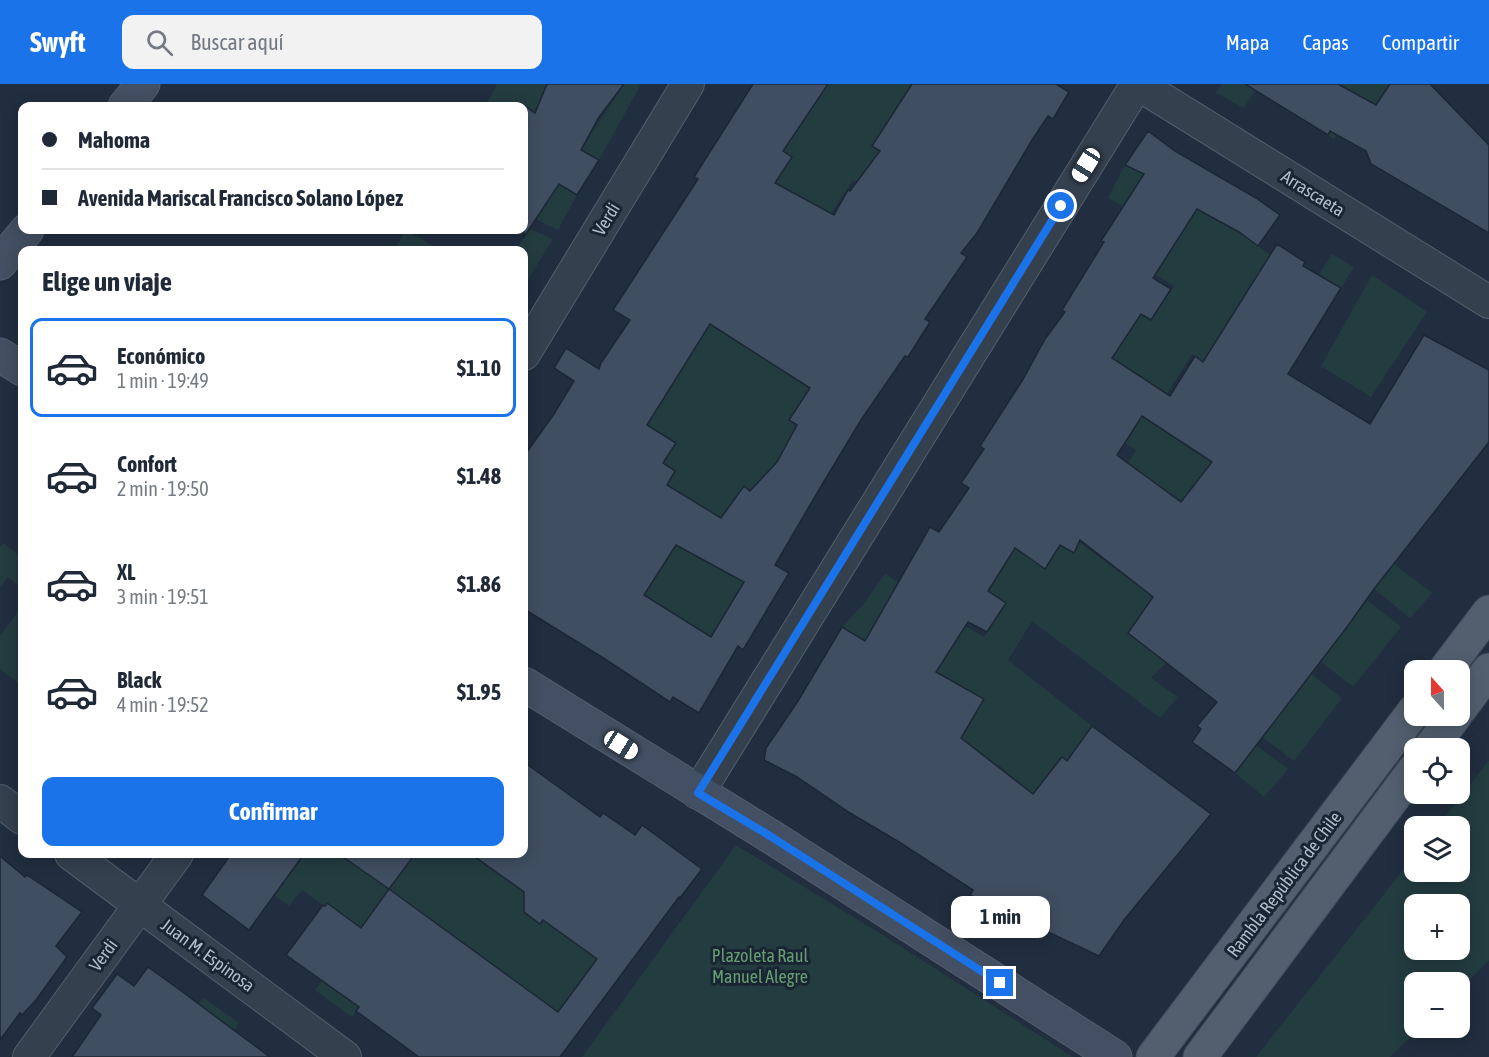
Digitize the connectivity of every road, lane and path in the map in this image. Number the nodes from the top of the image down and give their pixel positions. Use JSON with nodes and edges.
{"nodes":[{"id":1,"x":144,"y":84,"type":"edge"},
{"id":2,"x":688,"y":84,"type":"edge"},
{"id":3,"x":1137,"y":84,"type":"edge"},
{"id":4,"x":128,"y":102,"type":"edge"},
{"id":5,"x":24,"y":234,"type":"edge"},
{"id":6,"x":0,"y":263,"type":"edge"},
{"id":7,"x":1489,"y":302,"type":"edge"},
{"id":8,"x":528,"y":347,"type":"edge"},
{"id":9,"x":0,"y":355,"type":"edge"},
{"id":10,"x":18,"y":366,"type":"edge"},
{"id":11,"x":1489,"y":612,"type":"edge"},
{"id":12,"x":1453,"y":660,"type":"edge"},
{"id":13,"x":1489,"y":670,"type":"edge"},
{"id":14,"x":528,"y":687,"type":"edge"},
{"id":15,"x":1470,"y":696,"type":"edge"},
{"id":16,"x":1404,"y":724,"type":"edge"},
{"id":17,"x":1447,"y":726,"type":"edge"},
{"id":18,"x":1438,"y":738,"type":"edge"},
{"id":19,"x":1404,"y":783,"type":"edge"},
{"id":20,"x":698,"y":793,"type":"junction"},
{"id":21,"x":0,"y":801,"type":"edge"},
{"id":22,"x":18,"y":815,"type":"edge"},
{"id":23,"x":75,"y":858,"type":"edge"},
{"id":24,"x":174,"y":858,"type":"edge"},
{"id":25,"x":140,"y":905,"type":"junction"},
{"id":26,"x":29,"y":1057,"type":"edge"},
{"id":27,"x":345,"y":1057,"type":"edge"},
{"id":28,"x":1115,"y":1057,"type":"edge"},
{"id":29,"x":1153,"y":1057,"type":"edge"},
{"id":30,"x":1200,"y":1057,"type":"edge"}],
"edges":[{"from":1,"to":4,"type":"street"},
{"from":2,"to":8,"type":"street","name":"Verdi"},
{"from":3,"to":7,"type":"street","name":"Arrascaeta"},
{"from":3,"to":20,"type":"street"},
{"from":5,"to":6,"type":"street"},
{"from":9,"to":10,"type":"street"},
{"from":11,"to":12,"type":"main road"},
{"from":13,"to":15,"type":"main road"},
{"from":14,"to":20,"type":"street"},
{"from":16,"to":29,"type":"main road","name":"Rambla República de Chile"},
{"from":17,"to":18,"type":"main road"},
{"from":19,"to":30,"type":"main road","name":"Rambla República de Chile"},
{"from":20,"to":28,"type":"street"},
{"from":21,"to":22,"type":"street"},
{"from":23,"to":25,"type":"street","name":"Juan M. Espinosa"},
{"from":24,"to":25,"type":"street","name":"Verdi"},
{"from":25,"to":26,"type":"street","name":"Verdi"},
{"from":25,"to":27,"type":"street","name":"Juan M. Espinosa"}]}
